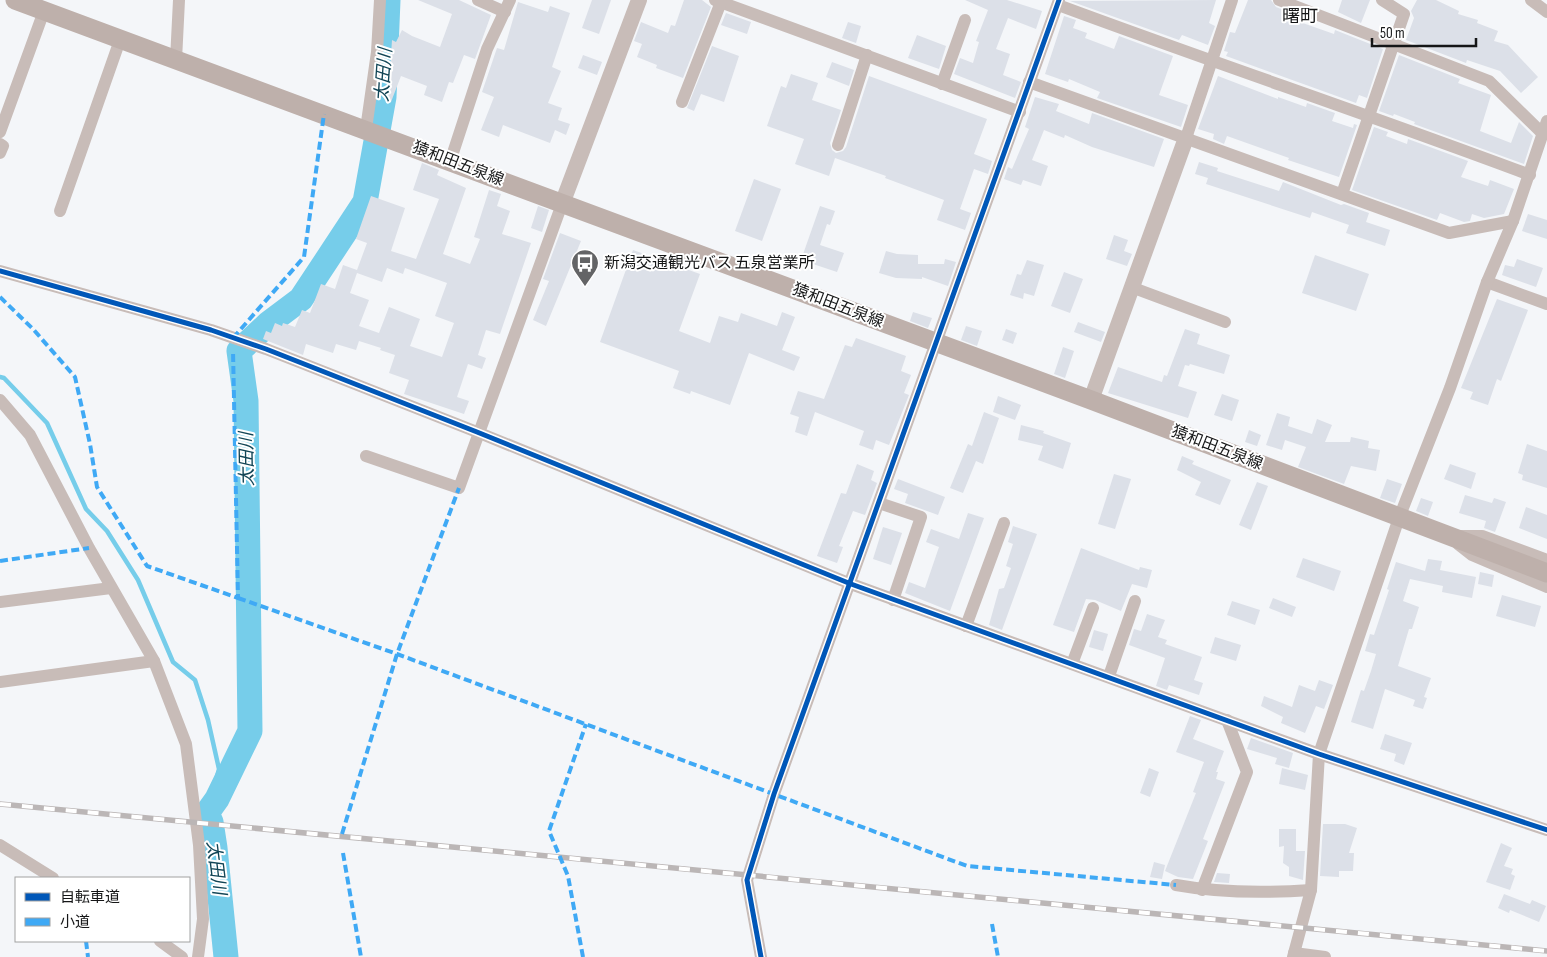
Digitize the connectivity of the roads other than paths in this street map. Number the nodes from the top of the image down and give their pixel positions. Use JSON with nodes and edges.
{"nodes":[{"id":1,"x":15,"y":0,"type":"edge"},
{"id":2,"x":178,"y":0,"type":"edge"},
{"id":3,"x":380,"y":0,"type":"edge"},
{"id":4,"x":478,"y":0,"type":"edge"},
{"id":5,"x":640,"y":0,"type":"edge"},
{"id":6,"x":1232,"y":0,"type":"edge"},
{"id":7,"x":1278,"y":0,"type":"edge"},
{"id":8,"x":1382,"y":0,"type":"edge"},
{"id":9,"x":1531,"y":0,"type":"edge"},
{"id":10,"x":718,"y":1,"type":"edge"},
{"id":11,"x":1058,"y":2,"type":"edge"},
{"id":12,"x":507,"y":6,"type":"edge"},
{"id":13,"x":44,"y":11,"type":"junction"},
{"id":14,"x":1547,"y":12,"type":"edge"},
{"id":15,"x":965,"y":20,"type":"dead end"},
{"id":16,"x":120,"y":40,"type":"junction"},
{"id":17,"x":1393,"y":45,"type":"junction"},
{"id":18,"x":867,"y":55,"type":"junction"},
{"id":19,"x":176,"y":60,"type":"junction"},
{"id":20,"x":1212,"y":62,"type":"junction"},
{"id":21,"x":1029,"y":82,"type":"junction"},
{"id":22,"x":942,"y":84,"type":"junction"},
{"id":23,"x":682,"y":102,"type":"dead end"},
{"id":24,"x":1020,"y":112,"type":"junction"},
{"id":25,"x":1370,"y":115,"type":"junction"},
{"id":26,"x":1547,"y":121,"type":"edge"},
{"id":27,"x":366,"y":129,"type":"junction"},
{"id":28,"x":0,"y":132,"type":"edge"},
{"id":29,"x":1544,"y":134,"type":"junction"},
{"id":30,"x":1186,"y":138,"type":"junction"},
{"id":31,"x":0,"y":144,"type":"edge"},
{"id":32,"x":838,"y":145,"type":"dead end"},
{"id":33,"x":0,"y":153,"type":"edge"},
{"id":34,"x":450,"y":162,"type":"junction"},
{"id":35,"x":1530,"y":174,"type":"junction"},
{"id":36,"x":1342,"y":194,"type":"junction"},
{"id":37,"x":562,"y":204,"type":"junction"},
{"id":38,"x":60,"y":211,"type":"dead end"},
{"id":39,"x":1513,"y":221,"type":"junction"},
{"id":40,"x":0,"y":271,"type":"edge"},
{"id":41,"x":1487,"y":282,"type":"junction"},
{"id":42,"x":1131,"y":287,"type":"junction"},
{"id":43,"x":1547,"y":304,"type":"edge"},
{"id":44,"x":1225,"y":322,"type":"dead end"},
{"id":45,"x":938,"y":343,"type":"junction"},
{"id":46,"x":0,"y":400,"type":"edge"},
{"id":47,"x":1091,"y":400,"type":"junction"},
{"id":48,"x":477,"y":432,"type":"junction"},
{"id":49,"x":366,"y":456,"type":"dead end"},
{"id":50,"x":879,"y":504,"type":"junction"},
{"id":51,"x":1398,"y":518,"type":"junction"},
{"id":52,"x":1004,"y":523,"type":"dead end"},
{"id":53,"x":1449,"y":536,"type":"junction"},
{"id":54,"x":1547,"y":560,"type":"edge"},
{"id":55,"x":1547,"y":573,"type":"edge"},
{"id":56,"x":851,"y":584,"type":"junction"},
{"id":57,"x":112,"y":588,"type":"junction"},
{"id":58,"x":1547,"y":588,"type":"edge"},
{"id":59,"x":893,"y":600,"type":"junction"},
{"id":60,"x":1135,"y":601,"type":"dead end"},
{"id":61,"x":0,"y":602,"type":"edge"},
{"id":62,"x":1093,"y":608,"type":"dead end"},
{"id":63,"x":966,"y":626,"type":"junction"},
{"id":64,"x":154,"y":661,"type":"junction"},
{"id":65,"x":1072,"y":664,"type":"junction"},
{"id":66,"x":1109,"y":676,"type":"junction"},
{"id":67,"x":0,"y":682,"type":"edge"},
{"id":68,"x":1227,"y":720,"type":"junction"},
{"id":69,"x":1319,"y":754,"type":"junction"},
{"id":70,"x":1547,"y":830,"type":"edge"},
{"id":71,"x":0,"y":845,"type":"edge"},
{"id":72,"x":51,"y":877,"type":"edge"},
{"id":73,"x":1176,"y":885,"type":"dead end"},
{"id":74,"x":1202,"y":890,"type":"junction"},
{"id":75,"x":1311,"y":890,"type":"junction"},
{"id":76,"x":161,"y":942,"type":"edge"},
{"id":77,"x":1293,"y":955,"type":"edge"},
{"id":78,"x":182,"y":957,"type":"edge"},
{"id":79,"x":198,"y":957,"type":"edge"},
{"id":80,"x":761,"y":957,"type":"edge"},
{"id":81,"x":1325,"y":957,"type":"edge"}],
"edges":[{"from":1,"to":13,"type":"main road","name":"猿和田五泉線"},
{"from":2,"to":19,"type":"street"},
{"from":3,"to":27,"type":"street"},
{"from":4,"to":12,"type":"street"},
{"from":5,"to":37,"type":"street"},
{"from":6,"to":20,"type":"street"},
{"from":7,"to":17,"type":"street"},
{"from":8,"to":17,"type":"street"},
{"from":9,"to":14,"type":"street"},
{"from":10,"to":18,"type":"street"},
{"from":10,"to":23,"type":"street"},
{"from":11,"to":20,"type":"street"},
{"from":11,"to":21,"type":"street"},
{"from":12,"to":34,"type":"street"},
{"from":13,"to":16,"type":"main road","name":"猿和田五泉線"},
{"from":13,"to":28,"type":"street"},
{"from":15,"to":22,"type":"street"},
{"from":16,"to":19,"type":"main road","name":"猿和田五泉線"},
{"from":16,"to":38,"type":"street"},
{"from":17,"to":25,"type":"street"},
{"from":17,"to":29,"type":"street"},
{"from":18,"to":22,"type":"street"},
{"from":18,"to":32,"type":"street"},
{"from":19,"to":27,"type":"main road","name":"猿和田五泉線"},
{"from":20,"to":25,"type":"street"},
{"from":20,"to":30,"type":"street"},
{"from":21,"to":24,"type":"street"},
{"from":21,"to":30,"type":"street"},
{"from":22,"to":24,"type":"street"},
{"from":24,"to":45,"type":"street"},
{"from":25,"to":35,"type":"street"},
{"from":25,"to":36,"type":"street"},
{"from":26,"to":29,"type":"street"},
{"from":27,"to":34,"type":"main road","name":"猿和田五泉線"},
{"from":29,"to":35,"type":"street"},
{"from":30,"to":36,"type":"street"},
{"from":30,"to":42,"type":"street"},
{"from":31,"to":33,"type":"street"},
{"from":34,"to":37,"type":"main road","name":"猿和田五泉線"},
{"from":35,"to":39,"type":"street"},
{"from":36,"to":39,"type":"street"},
{"from":37,"to":45,"type":"main road","name":"猿和田五泉線"},
{"from":37,"to":48,"type":"street"},
{"from":39,"to":41,"type":"street"},
{"from":40,"to":48,"type":"street"},
{"from":41,"to":43,"type":"street"},
{"from":41,"to":51,"type":"street"},
{"from":42,"to":44,"type":"street"},
{"from":42,"to":47,"type":"street"},
{"from":45,"to":47,"type":"main road","name":"猿和田五泉線"},
{"from":45,"to":50,"type":"street"},
{"from":46,"to":57,"type":"street"},
{"from":47,"to":51,"type":"main road","name":"猿和田五泉線"},
{"from":48,"to":49,"type":"street"},
{"from":48,"to":56,"type":"street"},
{"from":50,"to":56,"type":"street"},
{"from":50,"to":59,"type":"street"},
{"from":51,"to":53,"type":"main road","name":"猿和田五泉線"},
{"from":51,"to":69,"type":"street"},
{"from":52,"to":63,"type":"street"},
{"from":53,"to":54,"type":"street"},
{"from":53,"to":55,"type":"main road","name":"猿和田五泉線"},
{"from":53,"to":58,"type":"street"},
{"from":56,"to":59,"type":"street"},
{"from":56,"to":80,"type":"street"},
{"from":57,"to":61,"type":"street"},
{"from":57,"to":64,"type":"street"},
{"from":59,"to":63,"type":"street"},
{"from":60,"to":66,"type":"street"},
{"from":62,"to":65,"type":"street"},
{"from":63,"to":65,"type":"street"},
{"from":64,"to":67,"type":"street"},
{"from":64,"to":79,"type":"street"},
{"from":65,"to":66,"type":"street"},
{"from":66,"to":68,"type":"street"},
{"from":68,"to":69,"type":"street"},
{"from":68,"to":74,"type":"street"},
{"from":69,"to":70,"type":"street"},
{"from":69,"to":75,"type":"street"},
{"from":71,"to":72,"type":"street"},
{"from":73,"to":74,"type":"street"},
{"from":74,"to":75,"type":"street"},
{"from":75,"to":77,"type":"street"},
{"from":76,"to":78,"type":"street"},
{"from":77,"to":81,"type":"street"}]}
